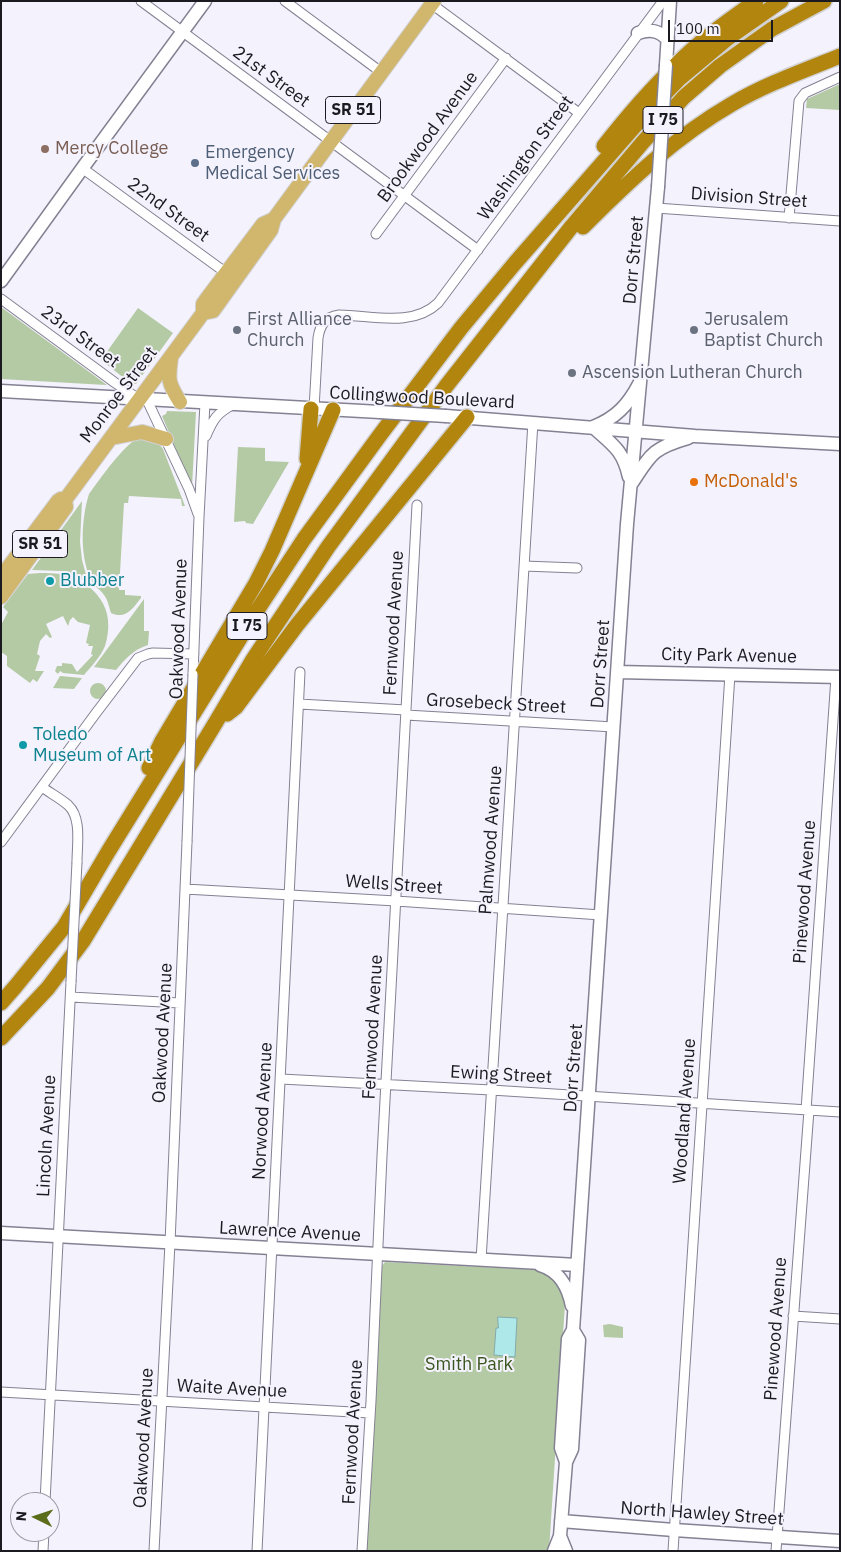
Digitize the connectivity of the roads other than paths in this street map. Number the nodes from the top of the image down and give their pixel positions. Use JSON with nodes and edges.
{"nodes":[{"id":1,"x":141,"y":1,"type":"edge"},
{"id":2,"x":205,"y":1,"type":"edge"},
{"id":3,"x":285,"y":1,"type":"edge"},
{"id":4,"x":662,"y":1,"type":"edge"},
{"id":5,"x":670,"y":1,"type":"edge"},
{"id":6,"x":756,"y":1,"type":"edge"},
{"id":7,"x":781,"y":1,"type":"edge"},
{"id":8,"x":824,"y":1,"type":"edge"},
{"id":9,"x":431,"y":2,"type":"edge"},
{"id":10,"x":182,"y":32,"type":"junction"},
{"id":11,"x":638,"y":33,"type":"junction"},
{"id":12,"x":668,"y":40,"type":"junction"},
{"id":13,"x":840,"y":56,"type":"edge"},
{"id":14,"x":506,"y":58,"type":"junction"},
{"id":15,"x":381,"y":72,"type":"junction"},
{"id":16,"x":840,"y":77,"type":"edge"},
{"id":17,"x":579,"y":113,"type":"junction"},
{"id":18,"x":330,"y":141,"type":"junction"},
{"id":19,"x":82,"y":168,"type":"junction"},
{"id":20,"x":404,"y":196,"type":"junction"},
{"id":21,"x":656,"y":208,"type":"junction"},
{"id":22,"x":790,"y":218,"type":"junction"},
{"id":23,"x":840,"y":221,"type":"edge"},
{"id":24,"x":376,"y":234,"type":"dead end"},
{"id":25,"x":478,"y":250,"type":"junction"},
{"id":26,"x":515,"y":264,"type":"junction"},
{"id":27,"x":534,"y":275,"type":"junction"},
{"id":28,"x":231,"y":276,"type":"junction"},
{"id":29,"x":1,"y":281,"type":"edge"},
{"id":30,"x":1,"y":299,"type":"edge"},
{"id":31,"x":171,"y":357,"type":"junction"},
{"id":32,"x":641,"y":380,"type":"junction"},
{"id":33,"x":1,"y":391,"type":"edge"},
{"id":34,"x":143,"y":400,"type":"junction"},
{"id":35,"x":180,"y":402,"type":"junction"},
{"id":36,"x":205,"y":403,"type":"junction"},
{"id":37,"x":234,"y":404,"type":"junction"},
{"id":38,"x":312,"y":409,"type":"junction"},
{"id":39,"x":333,"y":410,"type":"junction"},
{"id":40,"x":466,"y":417,"type":"junction"},
{"id":41,"x":533,"y":422,"type":"junction"},
{"id":42,"x":594,"y":427,"type":"junction"},
{"id":43,"x":636,"y":431,"type":"junction"},
{"id":44,"x":695,"y":436,"type":"junction"},
{"id":45,"x":111,"y":438,"type":"junction"},
{"id":46,"x":166,"y":439,"type":"junction"},
{"id":47,"x":203,"y":443,"type":"junction"},
{"id":48,"x":840,"y":444,"type":"edge"},
{"id":49,"x":307,"y":470,"type":"junction"},
{"id":50,"x":631,"y":485,"type":"junction"},
{"id":51,"x":66,"y":500,"type":"junction"},
{"id":52,"x":417,"y":506,"type":"dead end"},
{"id":53,"x":199,"y":517,"type":"junction"},
{"id":54,"x":524,"y":566,"type":"junction"},
{"id":55,"x":577,"y":568,"type":"dead end"},
{"id":56,"x":1,"y":577,"type":"edge"},
{"id":57,"x":2,"y":595,"type":"edge"},
{"id":58,"x":194,"y":654,"type":"junction"},
{"id":59,"x":300,"y":672,"type":"dead end"},
{"id":60,"x":618,"y":672,"type":"junction"},
{"id":61,"x":730,"y":674,"type":"junction"},
{"id":62,"x":838,"y":677,"type":"edge"},
{"id":63,"x":299,"y":704,"type":"junction"},
{"id":64,"x":406,"y":713,"type":"junction"},
{"id":65,"x":514,"y":721,"type":"junction"},
{"id":66,"x":216,"y":722,"type":"junction"},
{"id":67,"x":614,"y":727,"type":"junction"},
{"id":68,"x":42,"y":787,"type":"junction"},
{"id":69,"x":1,"y":842,"type":"edge"},
{"id":70,"x":108,"y":852,"type":"junction"},
{"id":71,"x":185,"y":889,"type":"junction"},
{"id":72,"x":289,"y":895,"type":"junction"},
{"id":73,"x":396,"y":901,"type":"junction"},
{"id":74,"x":503,"y":909,"type":"junction"},
{"id":75,"x":601,"y":915,"type":"junction"},
{"id":76,"x":71,"y":997,"type":"junction"},
{"id":77,"x":1,"y":1002,"type":"edge"},
{"id":78,"x":180,"y":1004,"type":"junction"},
{"id":79,"x":1,"y":1038,"type":"edge"},
{"id":80,"x":281,"y":1079,"type":"junction"},
{"id":81,"x":386,"y":1085,"type":"junction"},
{"id":82,"x":492,"y":1090,"type":"junction"},
{"id":83,"x":589,"y":1097,"type":"junction"},
{"id":84,"x":702,"y":1103,"type":"junction"},
{"id":85,"x":807,"y":1110,"type":"junction"},
{"id":86,"x":840,"y":1112,"type":"edge"},
{"id":87,"x":1,"y":1234,"type":"edge"},
{"id":88,"x":58,"y":1237,"type":"junction"},
{"id":89,"x":170,"y":1243,"type":"junction"},
{"id":90,"x":273,"y":1249,"type":"junction"},
{"id":91,"x":378,"y":1254,"type":"junction"},
{"id":92,"x":481,"y":1260,"type":"junction"},
{"id":93,"x":533,"y":1263,"type":"junction"},
{"id":94,"x":577,"y":1265,"type":"junction"},
{"id":95,"x":793,"y":1316,"type":"junction"},
{"id":96,"x":840,"y":1319,"type":"edge"},
{"id":97,"x":574,"y":1324,"type":"junction"},
{"id":98,"x":1,"y":1392,"type":"edge"},
{"id":99,"x":50,"y":1395,"type":"junction"},
{"id":100,"x":162,"y":1401,"type":"junction"},
{"id":101,"x":264,"y":1407,"type":"junction"},
{"id":102,"x":370,"y":1413,"type":"junction"},
{"id":103,"x":45,"y":1492,"type":"edge"},
{"id":104,"x":561,"y":1521,"type":"junction"},
{"id":105,"x":674,"y":1530,"type":"junction"},
{"id":106,"x":560,"y":1536,"type":"junction"},
{"id":107,"x":777,"y":1537,"type":"junction"},
{"id":108,"x":840,"y":1541,"type":"edge"},
{"id":109,"x":154,"y":1551,"type":"edge"},
{"id":110,"x":257,"y":1551,"type":"edge"},
{"id":111,"x":362,"y":1551,"type":"edge"},
{"id":112,"x":554,"y":1551,"type":"edge"},
{"id":113,"x":566,"y":1551,"type":"edge"},
{"id":114,"x":673,"y":1551,"type":"edge"},
{"id":115,"x":776,"y":1551,"type":"edge"}],
"edges":[{"from":1,"to":10,"type":"street","name":"21st Street"},
{"from":2,"to":10,"type":"main road"},
{"from":3,"to":15,"type":"street"},
{"from":4,"to":11,"type":"street","name":"Washington Street"},
{"from":5,"to":12,"type":"main road","name":"Dorr Street"},
{"from":6,"to":26,"type":"highway"},
{"from":7,"to":26,"type":"highway","number":"I 75"},
{"from":8,"to":27,"type":"highway","number":"I 75"},
{"from":9,"to":14,"type":"street"},
{"from":9,"to":15,"type":"main road","name":"Monroe Street","number":"SR 51"},
{"from":10,"to":18,"type":"street","name":"21st Street"},
{"from":10,"to":19,"type":"main road"},
{"from":11,"to":12,"type":"main road"},
{"from":11,"to":17,"type":"street","name":"Washington Street"},
{"from":12,"to":21,"type":"main road","name":"Dorr Street","bridge":true},
{"from":13,"to":27,"type":"highway"},
{"from":14,"to":17,"type":"street"},
{"from":14,"to":20,"type":"street","name":"Brookwood Avenue"},
{"from":15,"to":18,"type":"main road","name":"Monroe Street","number":"SR 51"},
{"from":16,"to":22,"type":"street"},
{"from":17,"to":25,"type":"street","name":"Washington Street"},
{"from":18,"to":20,"type":"street","name":"21st Street"},
{"from":18,"to":28,"type":"main road","name":"Monroe Street","number":"SR 51"},
{"from":19,"to":28,"type":"street","name":"22nd Street"},
{"from":19,"to":29,"type":"main road"},
{"from":20,"to":24,"type":"street","name":"Brookwood Avenue"},
{"from":20,"to":25,"type":"street","name":"21st Street"},
{"from":21,"to":22,"type":"street","name":"Division Street"},
{"from":21,"to":32,"type":"main road","name":"Dorr Street"},
{"from":22,"to":23,"type":"street","name":"Division Street"},
{"from":25,"to":38,"type":"street","name":"Washington Street"},
{"from":26,"to":70,"type":"highway","number":"I 75"},
{"from":27,"to":66,"type":"highway","number":"I 75"},
{"from":28,"to":31,"type":"main road","name":"Monroe Street","number":"SR 51"},
{"from":30,"to":34,"type":"street","name":"23rd Street"},
{"from":31,"to":34,"type":"main road","name":"Monroe Street","number":"SR 51"},
{"from":31,"to":35,"type":"main road"},
{"from":32,"to":42,"type":"main road"},
{"from":32,"to":43,"type":"main road","name":"Dorr Street"},
{"from":33,"to":34,"type":"main road","name":"Collingwood Boulevard"},
{"from":34,"to":35,"type":"main road","name":"Collingwood Boulevard"},
{"from":34,"to":45,"type":"main road","name":"Monroe Street","number":"SR 51"},
{"from":34,"to":46,"type":"street","name":"Oakwood Avenue"},
{"from":35,"to":36,"type":"main road","name":"Collingwood Boulevard"},
{"from":36,"to":37,"type":"main road","name":"Collingwood Boulevard"},
{"from":36,"to":47,"type":"street","name":"Oakwood Avenue"},
{"from":37,"to":38,"type":"main road","name":"Collingwood Boulevard"},
{"from":37,"to":47,"type":"street","name":"Oakwood Avenue"},
{"from":38,"to":39,"type":"main road","name":"Collingwood Boulevard"},
{"from":38,"to":49,"type":"highway"},
{"from":39,"to":40,"type":"main road","name":"Collingwood Boulevard","bridge":true},
{"from":39,"to":49,"type":"highway"},
{"from":40,"to":41,"type":"main road","name":"Collingwood Boulevard"},
{"from":40,"to":66,"type":"highway"},
{"from":41,"to":42,"type":"main road","name":"Collingwood Boulevard"},
{"from":41,"to":54,"type":"street","name":"Palmwood Avenue"},
{"from":42,"to":43,"type":"main road","name":"Collingwood Boulevard"},
{"from":42,"to":50,"type":"main road"},
{"from":43,"to":44,"type":"main road","name":"Collingwood Boulevard"},
{"from":43,"to":50,"type":"main road","name":"Dorr Street"},
{"from":44,"to":48,"type":"main road","name":"Collingwood Boulevard"},
{"from":44,"to":50,"type":"main road"},
{"from":45,"to":46,"type":"main road"},
{"from":45,"to":51,"type":"main road","name":"Monroe Street","number":"SR 51"},
{"from":46,"to":53,"type":"street","name":"Oakwood Avenue"},
{"from":47,"to":53,"type":"street","name":"Oakwood Avenue"},
{"from":49,"to":70,"type":"highway"},
{"from":50,"to":60,"type":"main road","name":"Dorr Street"},
{"from":51,"to":56,"type":"main road","name":"Monroe Street","number":"SR 51"},
{"from":51,"to":57,"type":"main road","name":"Monroe Street","number":"SR 51"},
{"from":52,"to":64,"type":"street","name":"Fernwood Avenue"},
{"from":53,"to":58,"type":"street","name":"Oakwood Avenue"},
{"from":54,"to":55,"type":"street"},
{"from":54,"to":65,"type":"street","name":"Palmwood Avenue"},
{"from":58,"to":68,"type":"street"},
{"from":58,"to":71,"type":"street","name":"Oakwood Avenue","bridge":true},
{"from":59,"to":63,"type":"street","name":"Norwood Avenue"},
{"from":60,"to":61,"type":"main road","name":"City Park Avenue"},
{"from":60,"to":67,"type":"main road","name":"Dorr Street"},
{"from":61,"to":62,"type":"main road","name":"City Park Avenue"},
{"from":61,"to":84,"type":"street","name":"Woodland Avenue"},
{"from":62,"to":85,"type":"street","name":"Pinewood Avenue"},
{"from":63,"to":64,"type":"street","name":"Grosebeck Street"},
{"from":63,"to":72,"type":"street","name":"Norwood Avenue"},
{"from":64,"to":65,"type":"street","name":"Grosebeck Street"},
{"from":64,"to":73,"type":"street","name":"Fernwood Avenue"},
{"from":65,"to":67,"type":"street","name":"Grosebeck Street"},
{"from":65,"to":74,"type":"street","name":"Palmwood Avenue"},
{"from":66,"to":79,"type":"highway","number":"I 75"},
{"from":67,"to":75,"type":"main road","name":"Dorr Street"},
{"from":68,"to":69,"type":"street"},
{"from":68,"to":76,"type":"street","name":"Lincoln Avenue","bridge":true},
{"from":70,"to":77,"type":"highway","number":"I 75"},
{"from":71,"to":72,"type":"street","name":"Wells Street"},
{"from":71,"to":78,"type":"street","name":"Oakwood Avenue"},
{"from":72,"to":73,"type":"street","name":"Wells Street"},
{"from":72,"to":80,"type":"street","name":"Norwood Avenue"},
{"from":73,"to":74,"type":"street","name":"Wells Street"},
{"from":73,"to":81,"type":"street","name":"Fernwood Avenue"},
{"from":74,"to":75,"type":"street","name":"Wells Street"},
{"from":74,"to":82,"type":"street","name":"Palmwood Avenue"},
{"from":75,"to":83,"type":"main road","name":"Dorr Street"},
{"from":76,"to":78,"type":"street"},
{"from":76,"to":88,"type":"street","name":"Lincoln Avenue"},
{"from":78,"to":89,"type":"street","name":"Oakwood Avenue"},
{"from":80,"to":81,"type":"street","name":"Ewing Street"},
{"from":80,"to":90,"type":"street","name":"Norwood Avenue"},
{"from":81,"to":82,"type":"street","name":"Ewing Street"},
{"from":81,"to":91,"type":"street","name":"Fernwood Avenue"},
{"from":82,"to":83,"type":"street","name":"Ewing Street"},
{"from":82,"to":92,"type":"street","name":"Palmwood Avenue"},
{"from":83,"to":84,"type":"street","name":"Ewing Street"},
{"from":83,"to":94,"type":"main road","name":"Dorr Street"},
{"from":84,"to":85,"type":"street","name":"Ewing Street"},
{"from":84,"to":105,"type":"street","name":"Woodland Avenue"},
{"from":85,"to":86,"type":"street","name":"Ewing Street"},
{"from":85,"to":95,"type":"street","name":"Pinewood Avenue"},
{"from":87,"to":88,"type":"main road","name":"Lawrence Avenue"},
{"from":88,"to":89,"type":"main road","name":"Lawrence Avenue"},
{"from":88,"to":99,"type":"street","name":"Lincoln Avenue"},
{"from":89,"to":90,"type":"main road","name":"Lawrence Avenue"},
{"from":89,"to":100,"type":"street","name":"Oakwood Avenue"},
{"from":90,"to":91,"type":"main road","name":"Lawrence Avenue"},
{"from":90,"to":101,"type":"street","name":"Norwood Avenue"},
{"from":91,"to":92,"type":"main road","name":"Lawrence Avenue"},
{"from":91,"to":102,"type":"street","name":"Fernwood Avenue"},
{"from":92,"to":93,"type":"main road","name":"Lawrence Avenue"},
{"from":93,"to":94,"type":"main road","name":"Lawrence Avenue"},
{"from":93,"to":97,"type":"main road"},
{"from":94,"to":97,"type":"main road","name":"Dorr Street"},
{"from":95,"to":96,"type":"street"},
{"from":95,"to":107,"type":"street","name":"Pinewood Avenue"},
{"from":97,"to":104,"type":"main road","name":"Dorr Street"},
{"from":98,"to":99,"type":"street","name":"Waite Avenue"},
{"from":99,"to":100,"type":"street","name":"Waite Avenue"},
{"from":99,"to":103,"type":"street","name":"Lincoln Avenue"},
{"from":100,"to":101,"type":"street","name":"Waite Avenue"},
{"from":100,"to":109,"type":"street","name":"Oakwood Avenue"},
{"from":101,"to":102,"type":"street","name":"Waite Avenue"},
{"from":101,"to":110,"type":"street","name":"Norwood Avenue"},
{"from":102,"to":111,"type":"street","name":"Fernwood Avenue"},
{"from":104,"to":105,"type":"main road","name":"North Hawley Street"},
{"from":104,"to":106,"type":"main road","name":"Dorr Street"},
{"from":105,"to":107,"type":"main road","name":"North Hawley Street"},
{"from":105,"to":114,"type":"street","name":"Woodland Avenue"},
{"from":106,"to":112,"type":"main road","name":"Dorr Street"},
{"from":106,"to":113,"type":"main road","name":"Dorr Street"},
{"from":107,"to":108,"type":"main road","name":"North Hawley Street"},
{"from":107,"to":115,"type":"street","name":"Pinewood Avenue"}]}
